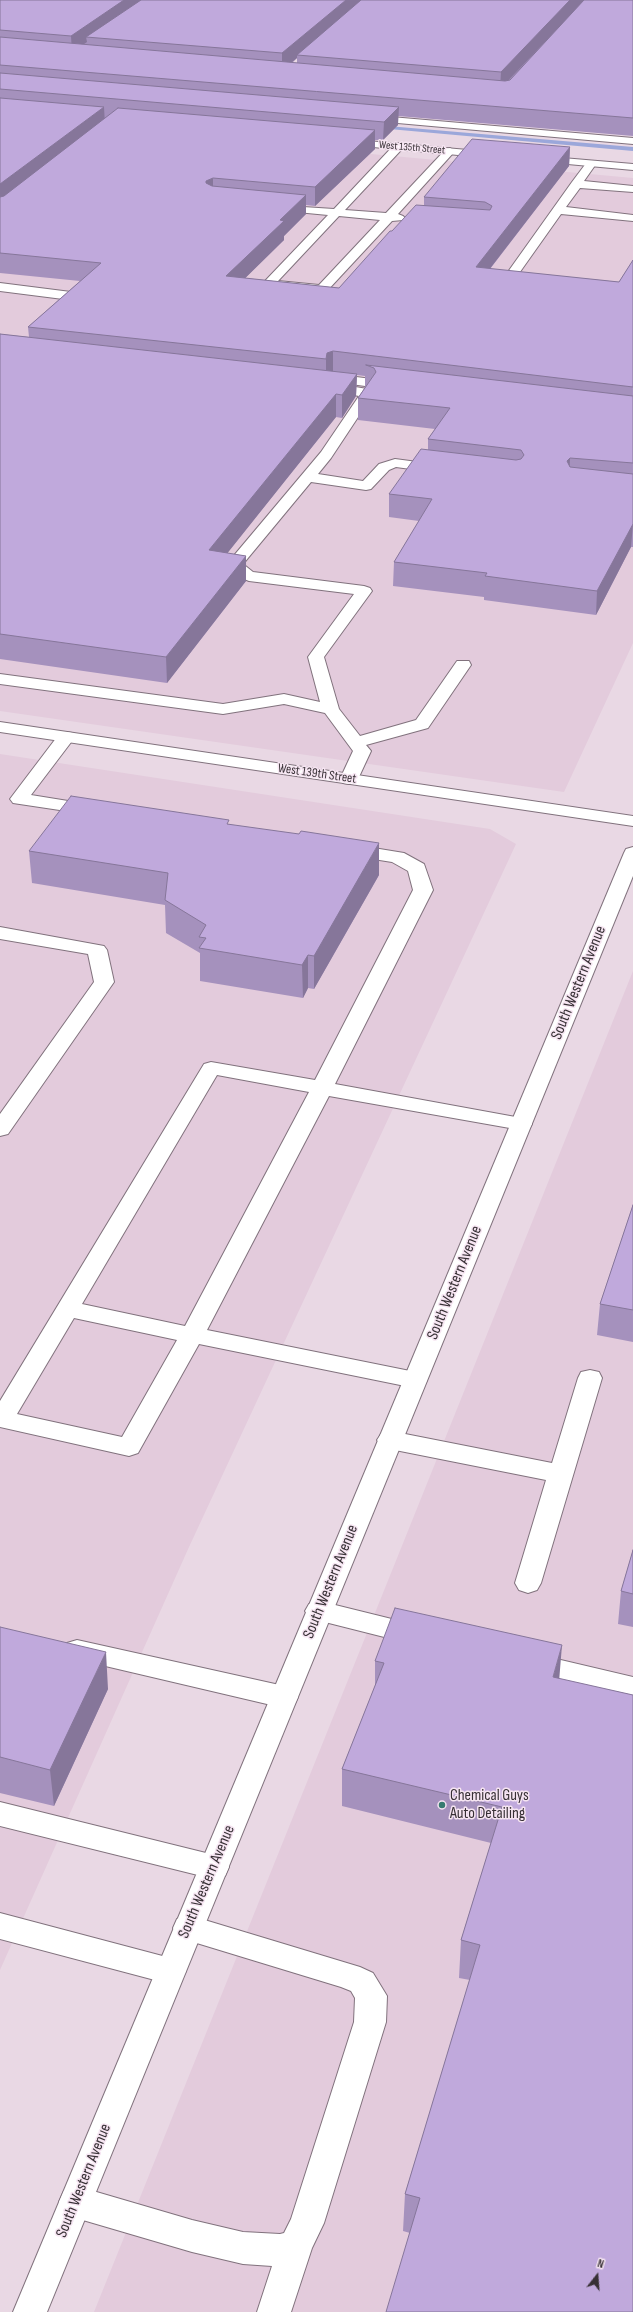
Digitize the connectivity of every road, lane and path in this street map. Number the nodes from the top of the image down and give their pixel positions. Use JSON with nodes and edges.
{"nodes":[{"id":1,"x":356,"y":117,"type":"edge"},
{"id":2,"x":336,"y":141,"type":"edge"},
{"id":3,"x":633,"y":141,"type":"edge"},
{"id":4,"x":399,"y":146,"type":"junction"},
{"id":5,"x":450,"y":151,"type":"junction"},
{"id":6,"x":505,"y":156,"type":"edge"},
{"id":7,"x":528,"y":158,"type":"edge"},
{"id":8,"x":591,"y":164,"type":"junction"},
{"id":9,"x":633,"y":167,"type":"edge"},
{"id":10,"x":576,"y":184,"type":"junction"},
{"id":11,"x":633,"y":189,"type":"edge"},
{"id":12,"x":567,"y":197,"type":"junction"},
{"id":13,"x":581,"y":198,"type":"dead end"},
{"id":14,"x":268,"y":206,"type":"edge"},
{"id":15,"x":558,"y":210,"type":"junction"},
{"id":16,"x":338,"y":212,"type":"junction"},
{"id":17,"x":388,"y":217,"type":"junction"},
{"id":18,"x":633,"y":218,"type":"edge"},
{"id":19,"x":412,"y":220,"type":"edge"},
{"id":20,"x":511,"y":276,"type":"edge"},
{"id":21,"x":0,"y":287,"type":"edge"},
{"id":22,"x":72,"y":296,"type":"edge"},
{"id":23,"x":333,"y":378,"type":"edge"},
{"id":24,"x":315,"y":385,"type":"edge"},
{"id":25,"x":412,"y":388,"type":"edge"},
{"id":26,"x":453,"y":470,"type":"edge"},
{"id":27,"x":307,"y":478,"type":"junction"},
{"id":28,"x":463,"y":665,"type":"dead end"},
{"id":29,"x":0,"y":679,"type":"edge"},
{"id":30,"x":331,"y":708,"type":"junction"},
{"id":31,"x":0,"y":728,"type":"edge"},
{"id":32,"x":66,"y":737,"type":"junction"},
{"id":33,"x":356,"y":742,"type":"junction"},
{"id":34,"x":349,"y":779,"type":"junction"},
{"id":35,"x":114,"y":814,"type":"edge"},
{"id":36,"x":633,"y":821,"type":"edge"},
{"id":37,"x":334,"y":848,"type":"edge"},
{"id":38,"x":633,"y":853,"type":"edge"},
{"id":39,"x":0,"y":933,"type":"edge"},
{"id":40,"x":322,"y":1088,"type":"junction"},
{"id":41,"x":8,"y":1103,"type":"edge"},
{"id":42,"x":521,"y":1124,"type":"junction"},
{"id":43,"x":0,"y":1129,"type":"edge"},
{"id":44,"x":67,"y":1309,"type":"junction"},
{"id":45,"x":192,"y":1335,"type":"junction"},
{"id":46,"x":590,"y":1378,"type":"dead end"},
{"id":47,"x":415,"y":1380,"type":"junction"},
{"id":48,"x":390,"y":1440,"type":"junction"},
{"id":49,"x":561,"y":1474,"type":"junction"},
{"id":50,"x":528,"y":1583,"type":"dead end"},
{"id":51,"x":319,"y":1611,"type":"junction"},
{"id":52,"x":442,"y":1641,"type":"edge"},
{"id":53,"x":54,"y":1644,"type":"edge"},
{"id":54,"x":510,"y":1658,"type":"edge"},
{"id":55,"x":633,"y":1688,"type":"edge"},
{"id":56,"x":284,"y":1697,"type":"junction"},
{"id":57,"x":0,"y":1814,"type":"edge"},
{"id":58,"x":214,"y":1867,"type":"junction"},
{"id":59,"x":0,"y":1926,"type":"edge"},
{"id":60,"x":188,"y":1928,"type":"junction"},
{"id":61,"x":170,"y":1971,"type":"junction"},
{"id":62,"x":76,"y":2202,"type":"junction"},
{"id":63,"x":296,"y":2245,"type":"junction"},
{"id":64,"x":30,"y":2312,"type":"edge"},
{"id":65,"x":274,"y":2312,"type":"edge"}],
"edges":[{"from":1,"to":3,"type":"main road"},
{"from":2,"to":4,"type":"main road","name":"West 135th Street"},
{"from":4,"to":5,"type":"main road","name":"West 135th Street"},
{"from":4,"to":16,"type":"main road"},
{"from":5,"to":6,"type":"main road","name":"West 135th Street"},
{"from":5,"to":17,"type":"main road"},
{"from":7,"to":8,"type":"main road"},
{"from":8,"to":9,"type":"main road"},
{"from":8,"to":10,"type":"main road"},
{"from":10,"to":11,"type":"main road"},
{"from":10,"to":12,"type":"main road"},
{"from":12,"to":13,"type":"main road"},
{"from":12,"to":15,"type":"main road"},
{"from":14,"to":16,"type":"main road"},
{"from":15,"to":18,"type":"main road"},
{"from":15,"to":20,"type":"main road"},
{"from":16,"to":17,"type":"main road"},
{"from":16,"to":17,"type":"main road"},
{"from":17,"to":19,"type":"main road"},
{"from":21,"to":22,"type":"main road"},
{"from":23,"to":25,"type":"main road"},
{"from":24,"to":27,"type":"main road"},
{"from":26,"to":27,"type":"main road"},
{"from":27,"to":30,"type":"main road"},
{"from":28,"to":33,"type":"main road"},
{"from":29,"to":30,"type":"main road"},
{"from":30,"to":33,"type":"main road"},
{"from":31,"to":32,"type":"main road","name":"West 139th Street"},
{"from":32,"to":34,"type":"main road","name":"West 139th Street"},
{"from":32,"to":35,"type":"main road"},
{"from":33,"to":34,"type":"main road"},
{"from":34,"to":36,"type":"main road","name":"West 139th Street"},
{"from":37,"to":40,"type":"main road"},
{"from":38,"to":42,"type":"main road","name":"South Western Avenue"},
{"from":39,"to":41,"type":"main road"},
{"from":40,"to":42,"type":"main road"},
{"from":40,"to":44,"type":"main road"},
{"from":40,"to":45,"type":"main road"},
{"from":41,"to":43,"type":"main road"},
{"from":42,"to":47,"type":"main road","name":"South Western Avenue"},
{"from":44,"to":45,"type":"main road"},
{"from":44,"to":45,"type":"main road"},
{"from":45,"to":47,"type":"main road"},
{"from":46,"to":49,"type":"main road"},
{"from":47,"to":48,"type":"main road","name":"South Western Avenue"},
{"from":48,"to":49,"type":"main road"},
{"from":48,"to":51,"type":"main road","name":"South Western Avenue"},
{"from":49,"to":50,"type":"main road"},
{"from":51,"to":52,"type":"main road"},
{"from":51,"to":56,"type":"main road","name":"South Western Avenue"},
{"from":53,"to":56,"type":"main road"},
{"from":54,"to":55,"type":"main road"},
{"from":56,"to":58,"type":"main road","name":"South Western Avenue"},
{"from":57,"to":58,"type":"main road"},
{"from":58,"to":60,"type":"main road","name":"South Western Avenue"},
{"from":59,"to":61,"type":"main road"},
{"from":60,"to":61,"type":"main road","name":"South Western Avenue"},
{"from":60,"to":63,"type":"main road"},
{"from":61,"to":62,"type":"main road","name":"South Western Avenue"},
{"from":62,"to":63,"type":"main road"},
{"from":62,"to":64,"type":"main road","name":"South Western Avenue"},
{"from":63,"to":65,"type":"main road"}]}
